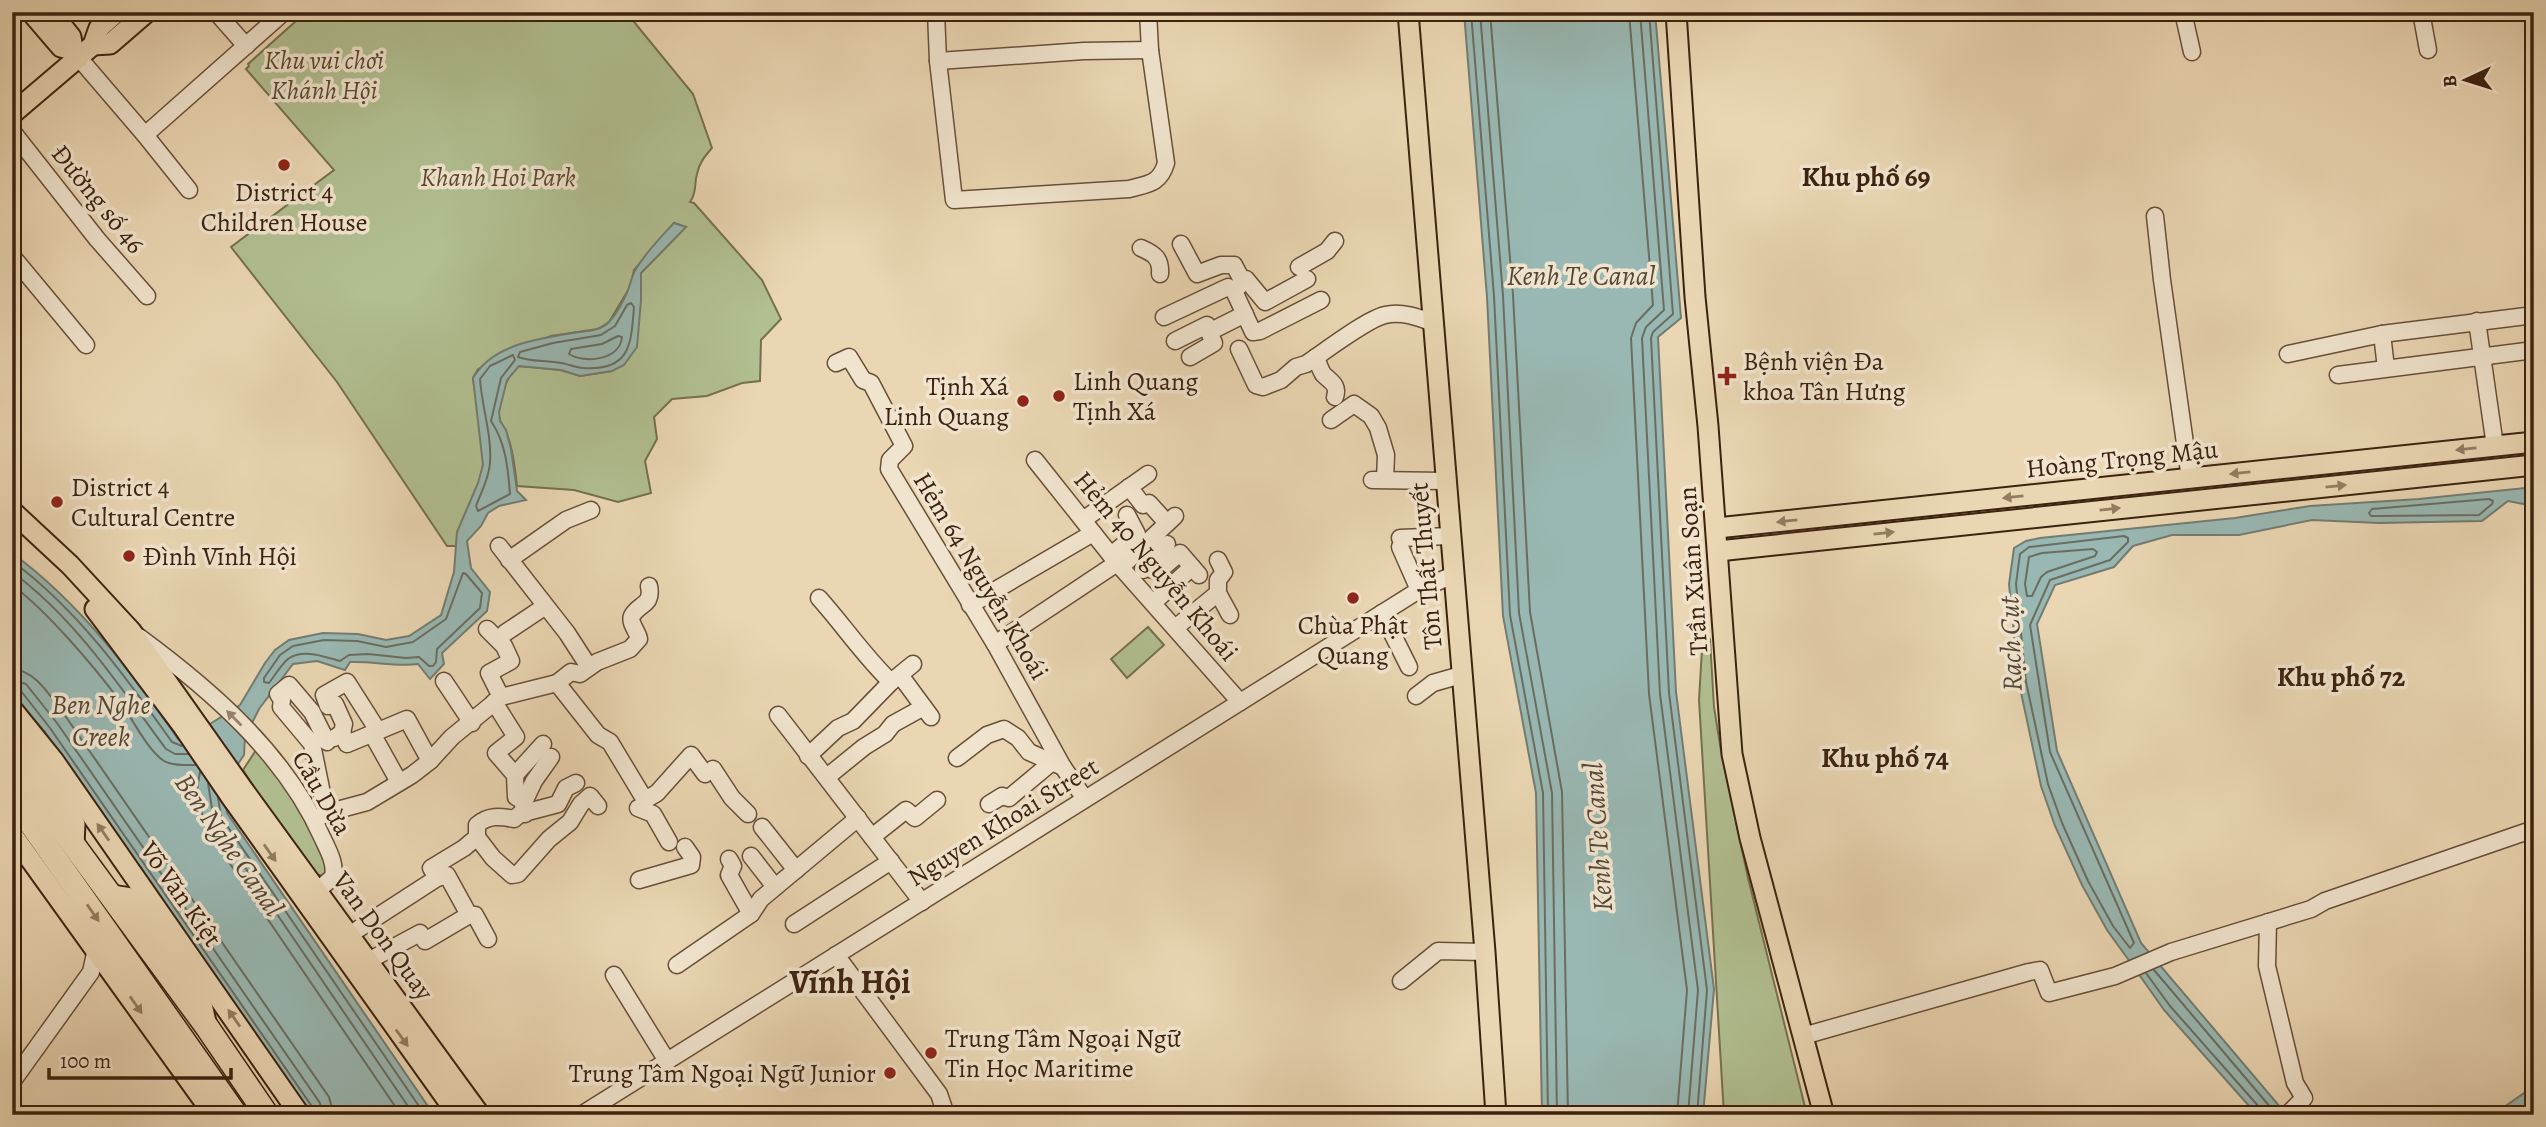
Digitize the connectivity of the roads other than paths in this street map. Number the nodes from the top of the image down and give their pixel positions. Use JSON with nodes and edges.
{"nodes":[{"id":1,"x":31,"y":12,"type":"edge"},
{"id":2,"x":51,"y":12,"type":"edge"},
{"id":3,"x":117,"y":12,"type":"edge"},
{"id":4,"x":146,"y":12,"type":"edge"},
{"id":5,"x":216,"y":12,"type":"edge"},
{"id":6,"x":284,"y":12,"type":"edge"},
{"id":7,"x":936,"y":12,"type":"edge"},
{"id":8,"x":1148,"y":12,"type":"edge"},
{"id":9,"x":1408,"y":12,"type":"edge"},
{"id":10,"x":1676,"y":12,"type":"edge"},
{"id":11,"x":2183,"y":12,"type":"edge"},
{"id":12,"x":2421,"y":12,"type":"edge"},
{"id":13,"x":246,"y":46,"type":"junction"},
{"id":14,"x":1150,"y":50,"type":"junction"},
{"id":15,"x":2428,"y":50,"type":"dead end"},
{"id":16,"x":82,"y":51,"type":"junction"},
{"id":17,"x":2192,"y":52,"type":"dead end"},
{"id":18,"x":938,"y":61,"type":"junction"},
{"id":19,"x":12,"y":114,"type":"edge"},
{"id":20,"x":12,"y":131,"type":"edge"},
{"id":21,"x":145,"y":135,"type":"junction"},
{"id":22,"x":189,"y":190,"type":"dead end"},
{"id":23,"x":2155,"y":216,"type":"dead end"},
{"id":24,"x":1335,"y":242,"type":"dead end"},
{"id":25,"x":1181,"y":244,"type":"dead end"},
{"id":26,"x":1142,"y":248,"type":"dead end"},
{"id":27,"x":12,"y":256,"type":"edge"},
{"id":28,"x":1160,"y":274,"type":"dead end"},
{"id":29,"x":1238,"y":286,"type":"junction"},
{"id":30,"x":147,"y":296,"type":"dead end"},
{"id":31,"x":1321,"y":300,"type":"dead end"},
{"id":32,"x":1245,"y":314,"type":"junction"},
{"id":33,"x":2534,"y":314,"type":"edge"},
{"id":34,"x":1164,"y":317,"type":"dead end"},
{"id":35,"x":2477,"y":321,"type":"junction"},
{"id":36,"x":1433,"y":323,"type":"junction"},
{"id":37,"x":1209,"y":332,"type":"junction"},
{"id":38,"x":2382,"y":334,"type":"junction"},
{"id":39,"x":1175,"y":341,"type":"dead end"},
{"id":40,"x":86,"y":345,"type":"dead end"},
{"id":41,"x":1239,"y":349,"type":"dead end"},
{"id":42,"x":2534,"y":350,"type":"edge"},
{"id":43,"x":2288,"y":354,"type":"dead end"},
{"id":44,"x":2482,"y":356,"type":"junction"},
{"id":45,"x":1190,"y":357,"type":"dead end"},
{"id":46,"x":1316,"y":357,"type":"junction"},
{"id":47,"x":836,"y":363,"type":"dead end"},
{"id":48,"x":2386,"y":368,"type":"junction"},
{"id":49,"x":2338,"y":374,"type":"dead end"},
{"id":50,"x":1335,"y":397,"type":"dead end"},
{"id":51,"x":1331,"y":420,"type":"dead end"},
{"id":52,"x":2534,"y":442,"type":"edge"},
{"id":53,"x":2495,"y":446,"type":"junction"},
{"id":54,"x":2397,"y":457,"type":"junction"},
{"id":55,"x":1035,"y":460,"type":"dead end"},
{"id":56,"x":2534,"y":465,"type":"edge"},
{"id":57,"x":1148,"y":474,"type":"dead end"},
{"id":58,"x":2190,"y":478,"type":"junction"},
{"id":59,"x":2398,"y":479,"type":"junction"},
{"id":60,"x":1445,"y":481,"type":"junction"},
{"id":61,"x":1129,"y":488,"type":"junction"},
{"id":62,"x":2192,"y":501,"type":"junction"},
{"id":63,"x":1966,"y":502,"type":"junction"},
{"id":64,"x":591,"y":510,"type":"dead end"},
{"id":65,"x":12,"y":511,"type":"edge"},
{"id":66,"x":1127,"y":515,"type":"dead end"},
{"id":67,"x":1969,"y":524,"type":"junction"},
{"id":68,"x":1088,"y":526,"type":"junction"},
{"id":69,"x":12,"y":527,"type":"edge"},
{"id":70,"x":1717,"y":528,"type":"junction"},
{"id":71,"x":1450,"y":536,"type":"junction"},
{"id":72,"x":1167,"y":544,"type":"dead end"},
{"id":73,"x":499,"y":546,"type":"dead end"},
{"id":74,"x":1718,"y":551,"type":"junction"},
{"id":75,"x":509,"y":560,"type":"junction"},
{"id":76,"x":1218,"y":560,"type":"dead end"},
{"id":77,"x":1116,"y":561,"type":"junction"},
{"id":78,"x":1149,"y":565,"type":"junction"},
{"id":79,"x":1453,"y":575,"type":"junction"},
{"id":80,"x":1133,"y":580,"type":"junction"},
{"id":81,"x":649,"y":586,"type":"dead end"},
{"id":82,"x":1419,"y":590,"type":"junction"},
{"id":83,"x":1218,"y":593,"type":"junction"},
{"id":84,"x":819,"y":598,"type":"dead end"},
{"id":85,"x":1153,"y":603,"type":"junction"},
{"id":86,"x":970,"y":605,"type":"junction"},
{"id":87,"x":544,"y":607,"type":"junction"},
{"id":88,"x":1382,"y":613,"type":"junction"},
{"id":89,"x":1230,"y":615,"type":"dead end"},
{"id":90,"x":1175,"y":628,"type":"junction"},
{"id":91,"x":486,"y":629,"type":"dead end"},
{"id":92,"x":131,"y":631,"type":"junction"},
{"id":93,"x":505,"y":633,"type":"dead end"},
{"id":94,"x":995,"y":644,"type":"junction"},
{"id":95,"x":589,"y":667,"type":"junction"},
{"id":96,"x":1409,"y":667,"type":"dead end"},
{"id":97,"x":901,"y":674,"type":"junction"},
{"id":98,"x":1461,"y":675,"type":"junction"},
{"id":99,"x":444,"y":681,"type":"dead end"},
{"id":100,"x":556,"y":683,"type":"junction"},
{"id":101,"x":1416,"y":696,"type":"dead end"},
{"id":102,"x":497,"y":699,"type":"junction"},
{"id":103,"x":1240,"y":702,"type":"junction"},
{"id":104,"x":12,"y":709,"type":"edge"},
{"id":105,"x":778,"y":715,"type":"dead end"},
{"id":106,"x":187,"y":721,"type":"junction"},
{"id":107,"x":472,"y":723,"type":"junction"},
{"id":108,"x":12,"y":733,"type":"edge"},
{"id":109,"x":342,"y":733,"type":"junction"},
{"id":110,"x":376,"y":733,"type":"junction"},
{"id":111,"x":808,"y":756,"type":"junction"},
{"id":112,"x":957,"y":758,"type":"dead end"},
{"id":113,"x":12,"y":761,"type":"edge"},
{"id":114,"x":430,"y":761,"type":"junction"},
{"id":115,"x":1057,"y":765,"type":"junction"},
{"id":116,"x":514,"y":775,"type":"junction"},
{"id":117,"x":827,"y":777,"type":"junction"},
{"id":118,"x":399,"y":782,"type":"junction"},
{"id":119,"x":576,"y":783,"type":"dead end"},
{"id":120,"x":236,"y":793,"type":"junction"},
{"id":121,"x":12,"y":797,"type":"edge"},
{"id":122,"x":1085,"y":799,"type":"junction"},
{"id":123,"x":937,"y":800,"type":"dead end"},
{"id":124,"x":642,"y":804,"type":"junction"},
{"id":125,"x":989,"y":804,"type":"dead end"},
{"id":126,"x":598,"y":806,"type":"dead end"},
{"id":127,"x":523,"y":807,"type":"junction"},
{"id":128,"x":748,"y":814,"type":"dead end"},
{"id":129,"x":320,"y":817,"type":"junction"},
{"id":130,"x":858,"y":818,"type":"junction"},
{"id":131,"x":762,"y":827,"type":"dead end"},
{"id":132,"x":2534,"y":828,"type":"edge"},
{"id":133,"x":12,"y":834,"type":"edge"},
{"id":134,"x":477,"y":837,"type":"junction"},
{"id":135,"x":872,"y":837,"type":"junction"},
{"id":136,"x":669,"y":842,"type":"dead end"},
{"id":137,"x":74,"y":844,"type":"junction"},
{"id":138,"x":685,"y":847,"type":"dead end"},
{"id":139,"x":751,"y":856,"type":"dead end"},
{"id":140,"x":729,"y":859,"type":"dead end"},
{"id":141,"x":891,"y":861,"type":"junction"},
{"id":142,"x":796,"y":870,"type":"junction"},
{"id":143,"x":434,"y":879,"type":"junction"},
{"id":144,"x":639,"y":880,"type":"dead end"},
{"id":145,"x":775,"y":887,"type":"junction"},
{"id":146,"x":317,"y":891,"type":"junction"},
{"id":147,"x":922,"y":902,"type":"junction"},
{"id":148,"x":751,"y":914,"type":"junction"},
{"id":149,"x":469,"y":915,"type":"junction"},
{"id":150,"x":2268,"y":922,"type":"junction"},
{"id":151,"x":794,"y":924,"type":"dead end"},
{"id":152,"x":349,"y":936,"type":"junction"},
{"id":153,"x":488,"y":939,"type":"dead end"},
{"id":154,"x":96,"y":949,"type":"junction"},
{"id":155,"x":1485,"y":952,"type":"junction"},
{"id":156,"x":836,"y":955,"type":"junction"},
{"id":157,"x":368,"y":961,"type":"junction"},
{"id":158,"x":677,"y":965,"type":"dead end"},
{"id":159,"x":91,"y":972,"type":"junction"},
{"id":160,"x":113,"y":973,"type":"junction"},
{"id":161,"x":614,"y":975,"type":"dead end"},
{"id":162,"x":1401,"y":981,"type":"dead end"},
{"id":163,"x":1803,"y":1037,"type":"junction"},
{"id":164,"x":667,"y":1061,"type":"junction"},
{"id":165,"x":12,"y":1083,"type":"edge"},
{"id":166,"x":263,"y":1110,"type":"edge"},
{"id":167,"x":588,"y":1113,"type":"edge"},
{"id":168,"x":214,"y":1115,"type":"edge"},
{"id":169,"x":236,"y":1115,"type":"edge"},
{"id":170,"x":286,"y":1115,"type":"edge"},
{"id":171,"x":300,"y":1115,"type":"edge"},
{"id":172,"x":458,"y":1115,"type":"edge"},
{"id":173,"x":480,"y":1115,"type":"edge"},
{"id":174,"x":946,"y":1115,"type":"edge"},
{"id":175,"x":1496,"y":1115,"type":"edge"},
{"id":176,"x":1824,"y":1115,"type":"edge"},
{"id":177,"x":2287,"y":1115,"type":"edge"}],
"edges":[{"from":1,"to":16,"type":"main road"},
{"from":2,"to":16,"type":"main road"},
{"from":3,"to":16,"type":"main road"},
{"from":4,"to":16,"type":"main road"},
{"from":5,"to":13,"type":"street"},
{"from":6,"to":13,"type":"street"},
{"from":7,"to":18,"type":"street"},
{"from":8,"to":14,"type":"street"},
{"from":9,"to":36,"type":"main road","name":"Tôn Thất Thuyết"},
{"from":10,"to":70,"type":"main road","name":"Trần Xuân Soạn"},
{"from":11,"to":17,"type":"street"},
{"from":12,"to":15,"type":"street"},
{"from":13,"to":21,"type":"street"},
{"from":14,"to":18,"type":"street"},
{"from":14,"to":18,"type":"street"},
{"from":16,"to":19,"type":"main road"},
{"from":16,"to":21,"type":"street"},
{"from":20,"to":30,"type":"street","name":"Đường số 46"},
{"from":21,"to":22,"type":"street"},
{"from":23,"to":58,"type":"street"},
{"from":24,"to":29,"type":"street"},
{"from":25,"to":29,"type":"street"},
{"from":26,"to":28,"type":"street"},
{"from":27,"to":40,"type":"street"},
{"from":29,"to":32,"type":"street"},
{"from":29,"to":34,"type":"street"},
{"from":31,"to":32,"type":"street"},
{"from":32,"to":37,"type":"street"},
{"from":33,"to":35,"type":"street"},
{"from":35,"to":38,"type":"street"},
{"from":35,"to":44,"type":"street"},
{"from":36,"to":46,"type":"street"},
{"from":36,"to":60,"type":"main road","name":"Tôn Thất Thuyết"},
{"from":37,"to":39,"type":"street"},
{"from":37,"to":45,"type":"street"},
{"from":38,"to":43,"type":"street"},
{"from":38,"to":48,"type":"street"},
{"from":41,"to":46,"type":"street"},
{"from":42,"to":44,"type":"street"},
{"from":44,"to":48,"type":"street"},
{"from":44,"to":53,"type":"street"},
{"from":46,"to":50,"type":"street"},
{"from":47,"to":86,"type":"street","name":"Hẻm 64 Nguyễn Khoái"},
{"from":48,"to":49,"type":"street"},
{"from":51,"to":60,"type":"street"},
{"from":52,"to":53,"type":"main road","name":"Hoàng Trọng Mậu"},
{"from":53,"to":54,"type":"main road","name":"Hoàng Trọng Mậu","one_way":true},
{"from":54,"to":58,"type":"main road","name":"Hoàng Trọng Mậu","one_way":true},
{"from":54,"to":59,"type":"main road"},
{"from":55,"to":68,"type":"street","name":"Hẻm 40 Nguyễn Khoái"},
{"from":56,"to":59,"type":"main road","name":"Hoàng Trọng Mậu"},
{"from":57,"to":61,"type":"street"},
{"from":58,"to":62,"type":"main road"},
{"from":58,"to":63,"type":"main road","name":"Hoàng Trọng Mậu","one_way":true},
{"from":62,"to":59,"type":"main road","name":"Hoàng Trọng Mậu","one_way":true},
{"from":60,"to":71,"type":"main road","name":"Tôn Thất Thuyết"},
{"from":61,"to":68,"type":"street"},
{"from":61,"to":77,"type":"street"},
{"from":67,"to":62,"type":"main road","name":"Hoàng Trọng Mậu","one_way":true},
{"from":63,"to":67,"type":"main road"},
{"from":63,"to":70,"type":"main road","name":"Hoàng Trọng Mậu","one_way":true},
{"from":64,"to":75,"type":"street"},
{"from":65,"to":92,"type":"main road"},
{"from":66,"to":77,"type":"street"},
{"from":74,"to":67,"type":"main road","name":"Hoàng Trọng Mậu","one_way":true},
{"from":68,"to":77,"type":"street","name":"Hẻm 40 Nguyễn Khoái"},
{"from":68,"to":86,"type":"street"},
{"from":69,"to":106,"type":"main road"},
{"from":70,"to":74,"type":"main road","name":"Trần Xuân Soạn"},
{"from":71,"to":79,"type":"main road","name":"Tôn Thất Thuyết"},
{"from":71,"to":82,"type":"street"},
{"from":72,"to":78,"type":"street"},
{"from":73,"to":75,"type":"street"},
{"from":74,"to":163,"type":"main road","name":"Trần Xuân Soạn"},
{"from":75,"to":87,"type":"street"},
{"from":76,"to":83,"type":"street"},
{"from":77,"to":80,"type":"street","name":"Hẻm 40 Nguyễn Khoái"},
{"from":77,"to":94,"type":"street"},
{"from":78,"to":80,"type":"street"},
{"from":78,"to":85,"type":"street"},
{"from":79,"to":82,"type":"street","name":"Nguyen Khoai Street"},
{"from":79,"to":98,"type":"main road","name":"Tôn Thất Thuyết"},
{"from":80,"to":85,"type":"street","name":"Hẻm 40 Nguyễn Khoái"},
{"from":81,"to":95,"type":"street"},
{"from":82,"to":88,"type":"street","name":"Nguyen Khoai Street"},
{"from":83,"to":89,"type":"street"},
{"from":83,"to":90,"type":"street"},
{"from":84,"to":97,"type":"street"},
{"from":85,"to":90,"type":"street","name":"Hẻm 40 Nguyễn Khoái"},
{"from":86,"to":94,"type":"street","name":"Hẻm 64 Nguyễn Khoái"},
{"from":87,"to":93,"type":"street"},
{"from":87,"to":95,"type":"street"},
{"from":88,"to":96,"type":"street"},
{"from":88,"to":103,"type":"street","name":"Nguyen Khoai Street"},
{"from":90,"to":103,"type":"street","name":"Hẻm 40 Nguyễn Khoái"},
{"from":91,"to":102,"type":"street"},
{"from":92,"to":106,"type":"main road"},
{"from":129,"to":92,"type":"street","name":"Cầu Dừa","one_way":true},
{"from":94,"to":115,"type":"street","name":"Hẻm 64 Nguyễn Khoái"},
{"from":95,"to":100,"type":"street"},
{"from":97,"to":111,"type":"street"},
{"from":97,"to":117,"type":"street"},
{"from":98,"to":101,"type":"street"},
{"from":98,"to":155,"type":"main road","name":"Tôn Thất Thuyết"},
{"from":99,"to":107,"type":"street"},
{"from":100,"to":102,"type":"street"},
{"from":100,"to":124,"type":"street"},
{"from":102,"to":107,"type":"street"},
{"from":102,"to":116,"type":"street"},
{"from":103,"to":122,"type":"street","name":"Nguyen Khoai Street"},
{"from":171,"to":104,"type":"main road","name":"Võ Văn Kiệt","one_way":true},
{"from":105,"to":111,"type":"street"},
{"from":106,"to":120,"type":"main road"},
{"from":107,"to":114,"type":"street"},
{"from":108,"to":137,"type":"main road"},
{"from":109,"to":110,"type":"street"},
{"from":109,"to":110,"type":"street"},
{"from":109,"to":129,"type":"street"},
{"from":110,"to":114,"type":"street"},
{"from":110,"to":118,"type":"street"},
{"from":111,"to":117,"type":"street"},
{"from":112,"to":115,"type":"street"},
{"from":113,"to":137,"type":"highway"},
{"from":114,"to":118,"type":"street"},
{"from":115,"to":122,"type":"street","name":"Hẻm 64 Nguyễn Khoái"},
{"from":115,"to":125,"type":"street"},
{"from":116,"to":127,"type":"street"},
{"from":116,"to":127,"type":"street"},
{"from":117,"to":130,"type":"street"},
{"from":118,"to":129,"type":"street"},
{"from":119,"to":127,"type":"street"},
{"from":120,"to":146,"type":"main road","name":"Van Don Quay"},
{"from":120,"to":172,"type":"main road","name":"Van Don Quay","one_way":true},
{"from":121,"to":169,"type":"highway","one_way":true},
{"from":122,"to":147,"type":"street","name":"Nguyen Khoai Street"},
{"from":123,"to":135,"type":"street"},
{"from":124,"to":128,"type":"street"},
{"from":124,"to":136,"type":"street"},
{"from":126,"to":134,"type":"street"},
{"from":127,"to":134,"type":"street"},
{"from":129,"to":146,"type":"street","name":"Cầu Dừa"},
{"from":130,"to":135,"type":"street"},
{"from":130,"to":142,"type":"street"},
{"from":131,"to":142,"type":"street"},
{"from":132,"to":150,"type":"street"},
{"from":133,"to":154,"type":"main road"},
{"from":134,"to":143,"type":"street"},
{"from":135,"to":141,"type":"street"},
{"from":137,"to":166,"type":"highway"},
{"from":138,"to":144,"type":"street"},
{"from":139,"to":145,"type":"street"},
{"from":140,"to":148,"type":"street"},
{"from":141,"to":147,"type":"street"},
{"from":141,"to":151,"type":"street"},
{"from":142,"to":145,"type":"street"},
{"from":143,"to":149,"type":"street"},
{"from":143,"to":152,"type":"street"},
{"from":145,"to":148,"type":"street"},
{"from":146,"to":152,"type":"main road","name":"Van Don Quay"},
{"from":147,"to":156,"type":"street","name":"Nguyen Khoai Street"},
{"from":148,"to":158,"type":"street"},
{"from":149,"to":153,"type":"street"},
{"from":149,"to":157,"type":"street"},
{"from":150,"to":163,"type":"street"},
{"from":150,"to":177,"type":"street"},
{"from":152,"to":157,"type":"main road","name":"Van Don Quay"},
{"from":154,"to":159,"type":"street"},
{"from":154,"to":160,"type":"main road"},
{"from":155,"to":162,"type":"street"},
{"from":155,"to":175,"type":"main road","name":"Tôn Thất Thuyết"},
{"from":156,"to":164,"type":"street","name":"Nguyen Khoai Street"},
{"from":156,"to":174,"type":"street"},
{"from":157,"to":173,"type":"main road","name":"Van Don Quay"},
{"from":159,"to":160,"type":"street"},
{"from":159,"to":165,"type":"street"},
{"from":160,"to":168,"type":"main road","one_way":true},
{"from":161,"to":164,"type":"street"},
{"from":163,"to":176,"type":"main road","name":"Trần Xuân Soạn"},
{"from":164,"to":167,"type":"street","name":"Nguyen Khoai Street"},
{"from":166,"to":170,"type":"main road"}]}
